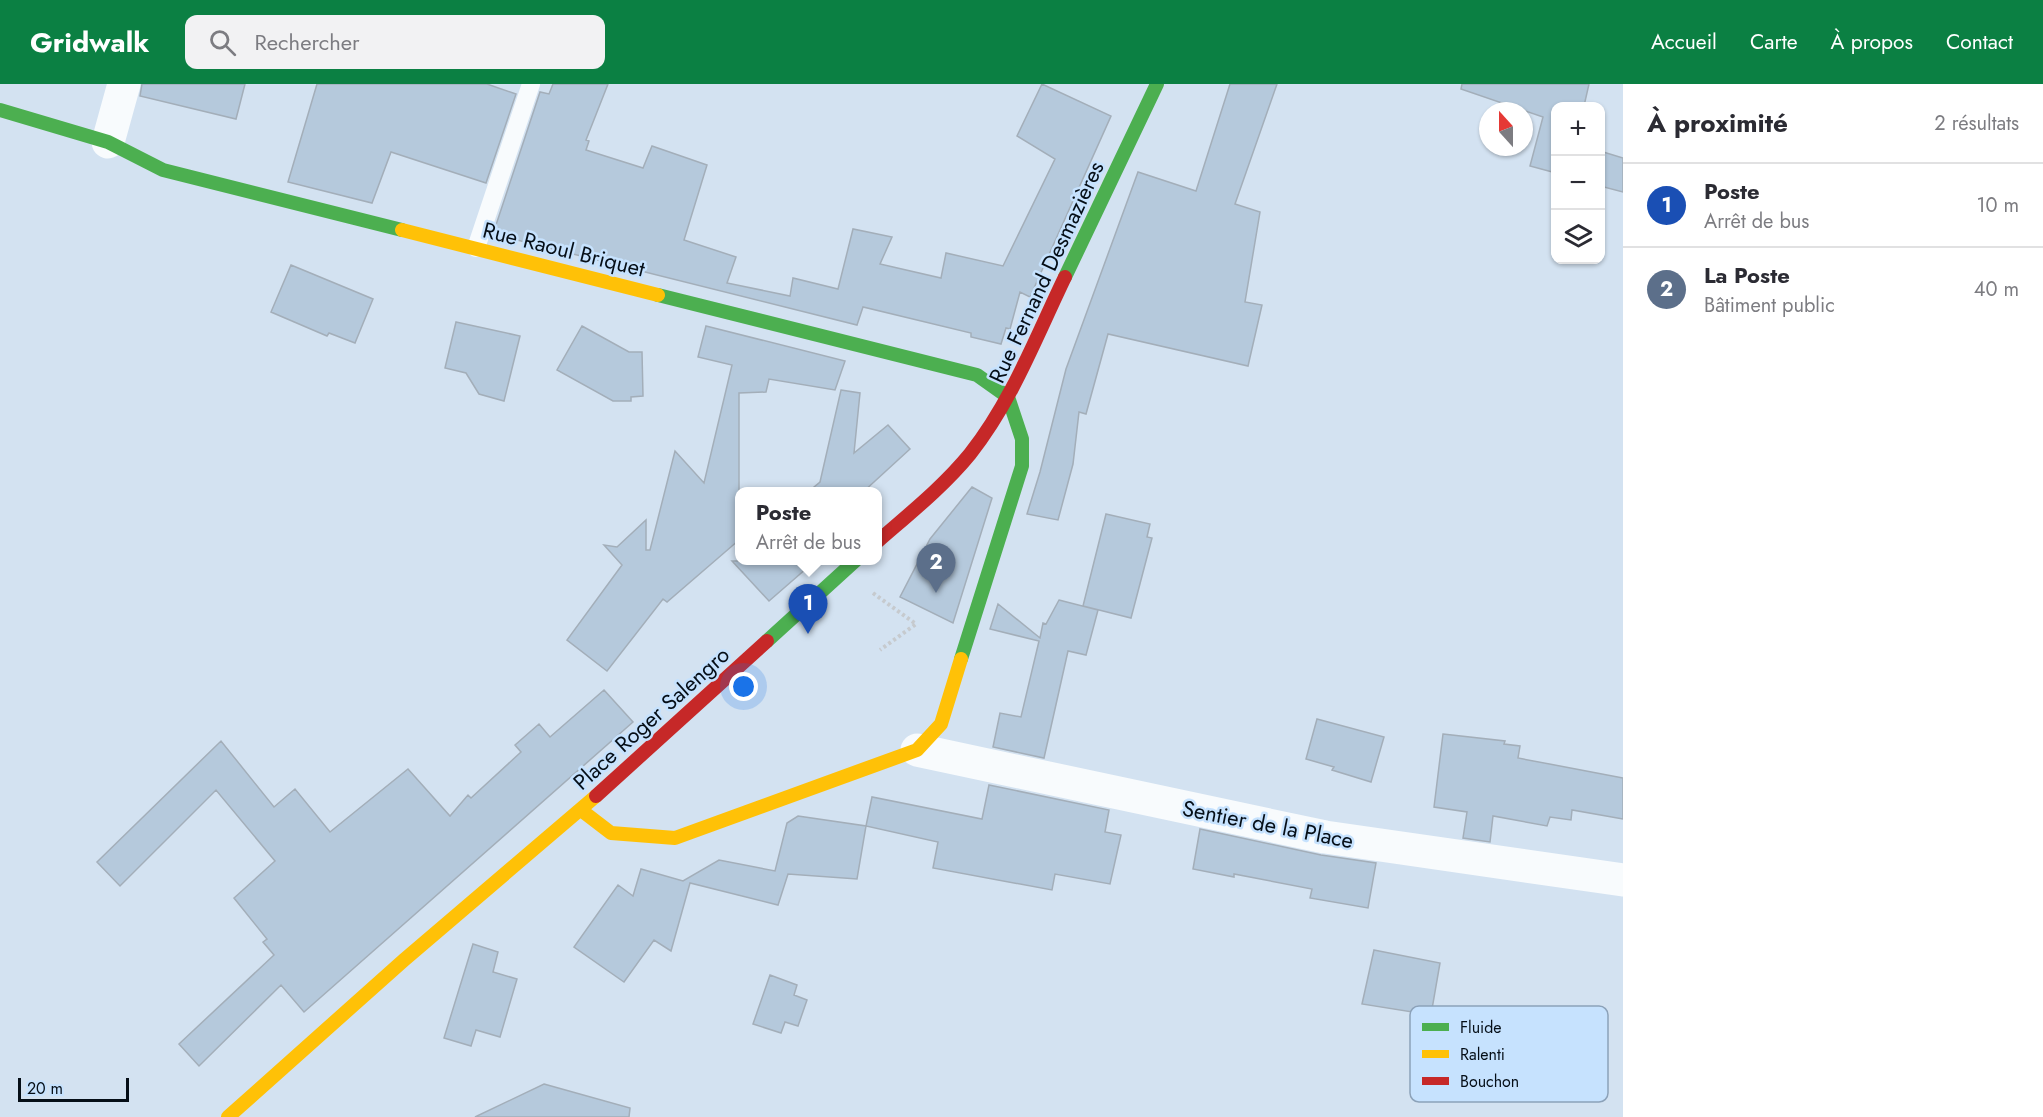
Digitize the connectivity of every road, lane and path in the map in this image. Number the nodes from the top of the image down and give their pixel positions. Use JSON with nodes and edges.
{"nodes":[{"id":1,"x":124,"y":84,"type":"edge"},
{"id":2,"x":531,"y":84,"type":"edge"},
{"id":3,"x":1157,"y":84,"type":"edge"},
{"id":4,"x":0,"y":110,"type":"edge"},
{"id":5,"x":108,"y":142,"type":"junction"},
{"id":6,"x":476,"y":248,"type":"junction"},
{"id":7,"x":1008,"y":397,"type":"junction"},
{"id":8,"x":882,"y":538,"type":"edge"},
{"id":9,"x":851,"y":565,"type":"edge"},
{"id":10,"x":844,"y":571,"type":"junction"},
{"id":11,"x":880,"y":650,"type":"dead end"},
{"id":12,"x":917,"y":750,"type":"junction"},
{"id":13,"x":581,"y":810,"type":"junction"},
{"id":14,"x":1623,"y":880,"type":"edge"},
{"id":15,"x":228,"y":1117,"type":"edge"}],
"edges":[{"from":1,"to":5,"type":"street"},
{"from":2,"to":6,"type":"lane"},
{"from":3,"to":7,"type":"street","name":"Rue Fernand Desmazières"},
{"from":4,"to":5,"type":"street","name":"Rue Raoul Briquet"},
{"from":5,"to":6,"type":"street","name":"Rue Raoul Briquet"},
{"from":6,"to":7,"type":"street","name":"Rue Raoul Briquet"},
{"from":7,"to":8,"type":"street"},
{"from":7,"to":12,"type":"street","name":"Rue Fernand Desmazières"},
{"from":9,"to":10,"type":"street","name":"Place Roger Salengro"},
{"from":10,"to":11,"type":"path"},
{"from":10,"to":13,"type":"street","name":"Place Roger Salengro"},
{"from":12,"to":13,"type":"street","name":"Place Roger Salengro"},
{"from":12,"to":14,"type":"street","name":"Sentier de la Place"},
{"from":13,"to":15,"type":"street"}]}
